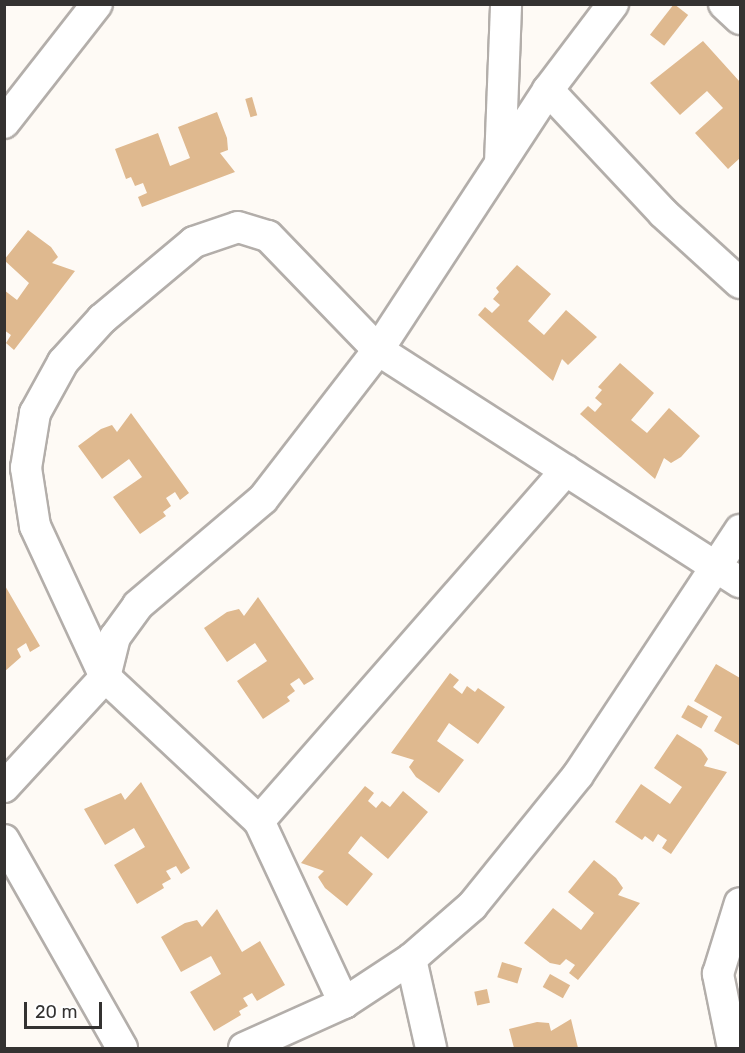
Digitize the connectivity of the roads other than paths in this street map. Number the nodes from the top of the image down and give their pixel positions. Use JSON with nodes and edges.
{"nodes":[{"id":1,"x":97,"y":4,"type":"edge"},
{"id":2,"x":506,"y":4,"type":"edge"},
{"id":3,"x":613,"y":4,"type":"edge"},
{"id":4,"x":724,"y":4,"type":"edge"},
{"id":5,"x":741,"y":19,"type":"edge"},
{"id":6,"x":548,"y":90,"type":"junction"},
{"id":7,"x":4,"y":123,"type":"edge"},
{"id":8,"x":500,"y":162,"type":"junction"},
{"id":9,"x":741,"y":283,"type":"edge"},
{"id":10,"x":378,"y":350,"type":"junction"},
{"id":11,"x":566,"y":470,"type":"junction"},
{"id":12,"x":741,"y":530,"type":"edge"},
{"id":13,"x":711,"y":567,"type":"junction"},
{"id":14,"x":741,"y":582,"type":"edge"},
{"id":15,"x":105,"y":677,"type":"junction"},
{"id":16,"x":4,"y":787,"type":"edge"},
{"id":17,"x":259,"y":821,"type":"junction"},
{"id":18,"x":4,"y":840,"type":"edge"},
{"id":19,"x":741,"y":903,"type":"edge"},
{"id":20,"x":411,"y":959,"type":"junction"},
{"id":21,"x":344,"y":1003,"type":"junction"},
{"id":22,"x":122,"y":1048,"type":"edge"},
{"id":23,"x":244,"y":1048,"type":"edge"},
{"id":24,"x":431,"y":1048,"type":"edge"},
{"id":25,"x":733,"y":1048,"type":"edge"}],
"edges":[{"from":1,"to":7,"type":"street"},
{"from":2,"to":8,"type":"street"},
{"from":3,"to":6,"type":"street"},
{"from":4,"to":5,"type":"street"},
{"from":6,"to":8,"type":"street"},
{"from":6,"to":9,"type":"street"},
{"from":8,"to":10,"type":"street"},
{"from":10,"to":11,"type":"street"},
{"from":10,"to":15,"type":"street"},
{"from":10,"to":15,"type":"street"},
{"from":11,"to":13,"type":"street"},
{"from":11,"to":17,"type":"street"},
{"from":12,"to":13,"type":"street"},
{"from":13,"to":14,"type":"street"},
{"from":13,"to":20,"type":"street"},
{"from":15,"to":16,"type":"street"},
{"from":15,"to":17,"type":"street"},
{"from":17,"to":21,"type":"street"},
{"from":18,"to":22,"type":"street"},
{"from":19,"to":25,"type":"street"},
{"from":20,"to":21,"type":"street"},
{"from":20,"to":24,"type":"street"},
{"from":21,"to":23,"type":"street"}]}
